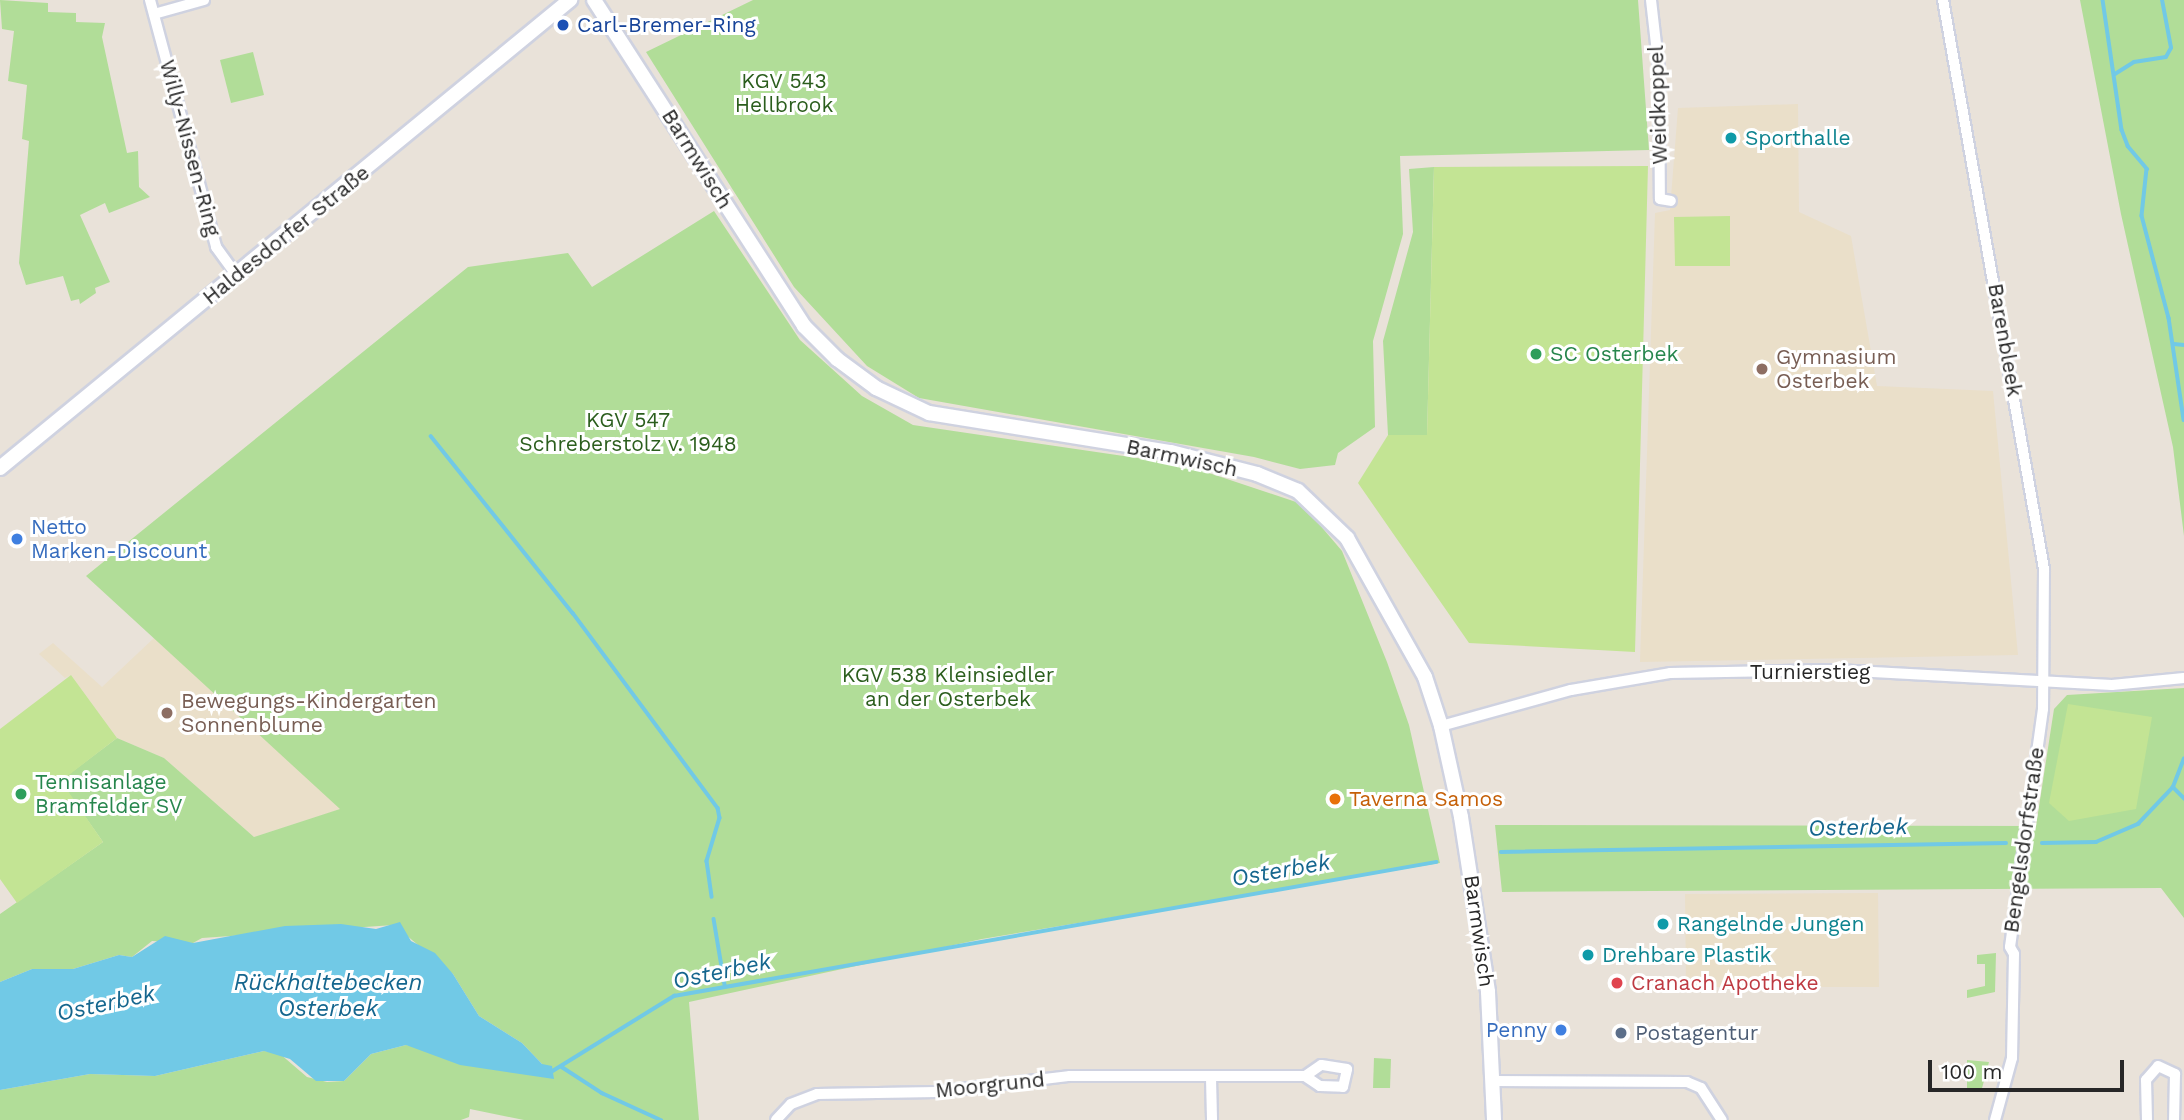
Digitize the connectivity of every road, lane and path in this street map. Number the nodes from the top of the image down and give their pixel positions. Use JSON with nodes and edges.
{"nodes":[{"id":1,"x":150,"y":0,"type":"edge"},
{"id":2,"x":204,"y":0,"type":"edge"},
{"id":3,"x":570,"y":0,"type":"edge"},
{"id":4,"x":594,"y":0,"type":"edge"},
{"id":5,"x":1651,"y":0,"type":"edge"},
{"id":6,"x":1943,"y":0,"type":"edge"},
{"id":7,"x":154,"y":14,"type":"junction"},
{"id":8,"x":1671,"y":201,"type":"dead end"},
{"id":9,"x":237,"y":276,"type":"junction"},
{"id":10,"x":0,"y":468,"type":"edge"},
{"id":11,"x":2184,"y":678,"type":"edge"},
{"id":12,"x":2045,"y":682,"type":"junction"},
{"id":13,"x":1441,"y":726,"type":"junction"},
{"id":14,"x":1305,"y":1076,"type":"dead end"},
{"id":15,"x":1211,"y":1077,"type":"junction"},
{"id":16,"x":1493,"y":1082,"type":"junction"},
{"id":17,"x":776,"y":1120,"type":"edge"},
{"id":18,"x":1212,"y":1120,"type":"edge"},
{"id":19,"x":1494,"y":1120,"type":"edge"},
{"id":20,"x":1722,"y":1120,"type":"edge"},
{"id":21,"x":1994,"y":1120,"type":"edge"},
{"id":22,"x":2147,"y":1120,"type":"edge"},
{"id":23,"x":2174,"y":1120,"type":"edge"}],
"edges":[{"from":1,"to":7,"type":"street","name":"Willy-Nissen-Ring"},
{"from":2,"to":7,"type":"street"},
{"from":3,"to":9,"type":"street","name":"Haldesdorfer Straße"},
{"from":4,"to":13,"type":"street","name":"Barmwisch"},
{"from":5,"to":8,"type":"street","name":"Weidkoppel"},
{"from":6,"to":12,"type":"street","name":"Barenbleek"},
{"from":7,"to":9,"type":"street","name":"Willy-Nissen-Ring"},
{"from":9,"to":10,"type":"street","name":"Haldesdorfer Straße"},
{"from":11,"to":12,"type":"street","name":"Turnierstieg"},
{"from":12,"to":13,"type":"street","name":"Turnierstieg"},
{"from":12,"to":21,"type":"street","name":"Bengelsdorfstraße"},
{"from":13,"to":16,"type":"street","name":"Barmwisch"},
{"from":14,"to":15,"type":"street","name":"Moorgrund"},
{"from":15,"to":17,"type":"street","name":"Moorgrund"},
{"from":15,"to":18,"type":"street"},
{"from":16,"to":19,"type":"street","name":"Barmwisch"},
{"from":16,"to":20,"type":"street"},
{"from":22,"to":23,"type":"street"}]}
